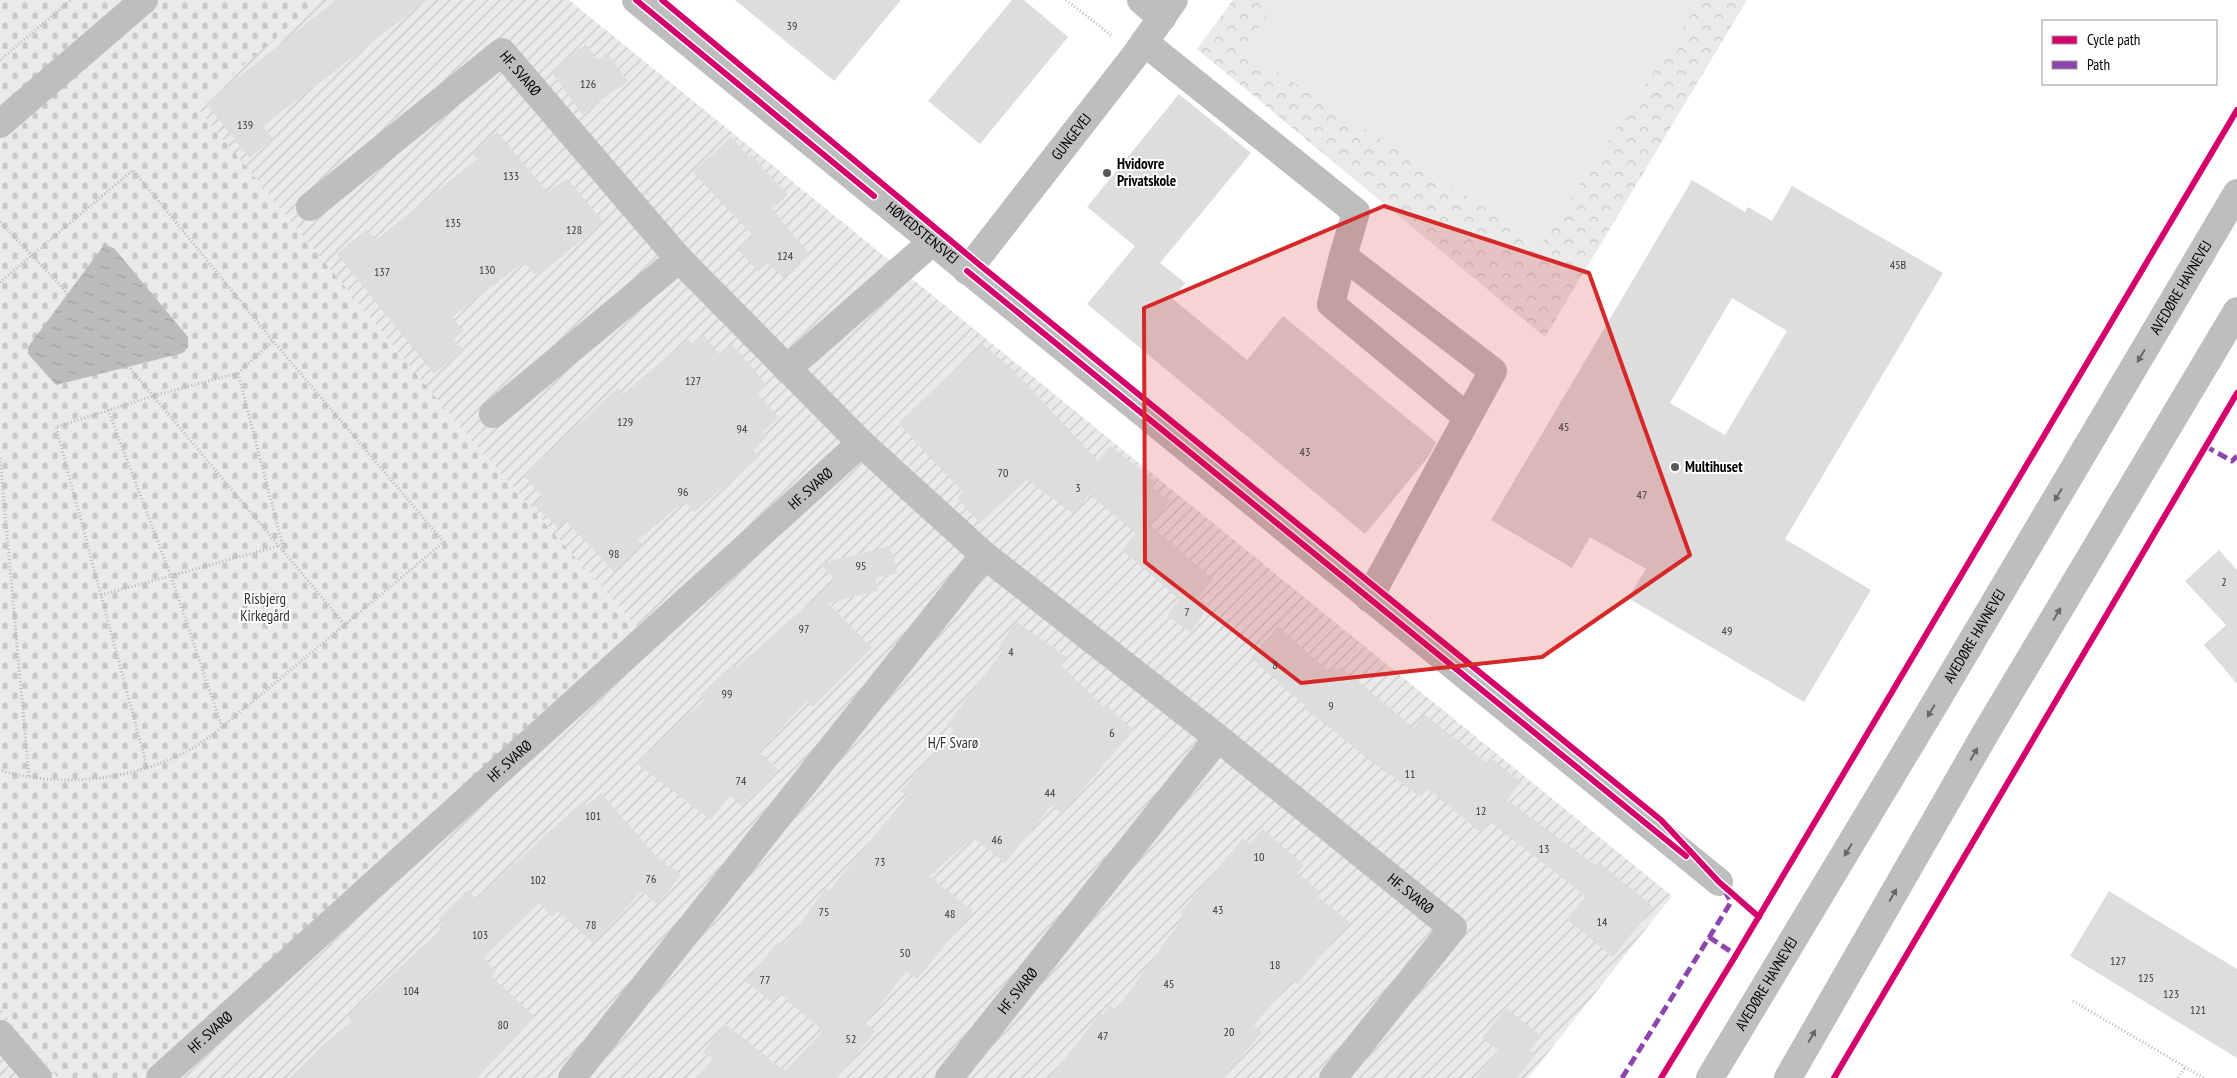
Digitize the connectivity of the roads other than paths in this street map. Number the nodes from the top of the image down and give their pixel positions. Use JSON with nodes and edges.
{"nodes":[{"id":1,"x":144,"y":0,"type":"edge"},
{"id":2,"x":636,"y":0,"type":"edge"},
{"id":3,"x":1141,"y":0,"type":"edge"},
{"id":4,"x":1168,"y":9,"type":"edge"},
{"id":5,"x":1140,"y":48,"type":"junction"},
{"id":6,"x":0,"y":124,"type":"edge"},
{"id":7,"x":2237,"y":193,"type":"edge"},
{"id":8,"x":310,"y":207,"type":"dead end"},
{"id":9,"x":932,"y":242,"type":"junction"},
{"id":10,"x":1343,"y":256,"type":"junction"},
{"id":11,"x":680,"y":259,"type":"junction"},
{"id":12,"x":967,"y":271,"type":"junction"},
{"id":13,"x":2237,"y":311,"type":"edge"},
{"id":14,"x":787,"y":369,"type":"junction"},
{"id":15,"x":493,"y":414,"type":"dead end"},
{"id":16,"x":1467,"y":417,"type":"junction"},
{"id":17,"x":861,"y":444,"type":"junction"},
{"id":18,"x":984,"y":555,"type":"junction"},
{"id":19,"x":1368,"y":598,"type":"junction"},
{"id":20,"x":1218,"y":738,"type":"junction"},
{"id":21,"x":1719,"y":882,"type":"dead end"},
{"id":22,"x":0,"y":1034,"type":"edge"},
{"id":23,"x":38,"y":1078,"type":"edge"},
{"id":24,"x":160,"y":1078,"type":"edge"},
{"id":25,"x":572,"y":1078,"type":"edge"},
{"id":26,"x":949,"y":1078,"type":"edge"},
{"id":27,"x":1333,"y":1078,"type":"edge"},
{"id":28,"x":1710,"y":1078,"type":"edge"},
{"id":29,"x":1788,"y":1078,"type":"edge"}],
"edges":[{"from":1,"to":6,"type":"street"},
{"from":2,"to":9,"type":"street","name":"HØVEDSTENSVEJ"},
{"from":3,"to":4,"type":"street"},
{"from":4,"to":5,"type":"street","name":"GUNGEVEJ"},
{"from":5,"to":10,"type":"street"},
{"from":5,"to":12,"type":"street","name":"GUNGEVEJ"},
{"from":7,"to":28,"type":"street","name":"AVEDØRE HAVNEVEJ","one_way":true},
{"from":8,"to":11,"type":"street","name":"HF. SVARØ"},
{"from":9,"to":12,"type":"street","name":"HØVEDSTENSVEJ"},
{"from":9,"to":14,"type":"street"},
{"from":10,"to":16,"type":"street"},
{"from":10,"to":16,"type":"street"},
{"from":11,"to":14,"type":"street","name":"HF. SVARØ"},
{"from":11,"to":15,"type":"street"},
{"from":12,"to":19,"type":"street","name":"HØVEDSTENSVEJ"},
{"from":29,"to":13,"type":"street","one_way":true},
{"from":14,"to":17,"type":"street","name":"HF. SVARØ"},
{"from":16,"to":19,"type":"street"},
{"from":17,"to":18,"type":"street","name":"HF. SVARØ"},
{"from":17,"to":24,"type":"street","name":"HF. SVARØ"},
{"from":18,"to":20,"type":"street","name":"HF. SVARØ"},
{"from":18,"to":25,"type":"street"},
{"from":19,"to":21,"type":"street","name":"HØVEDSTENSVEJ"},
{"from":20,"to":26,"type":"street","name":"HF. SVARØ"},
{"from":20,"to":27,"type":"street","name":"HF. SVARØ"},
{"from":22,"to":23,"type":"street"}]}
